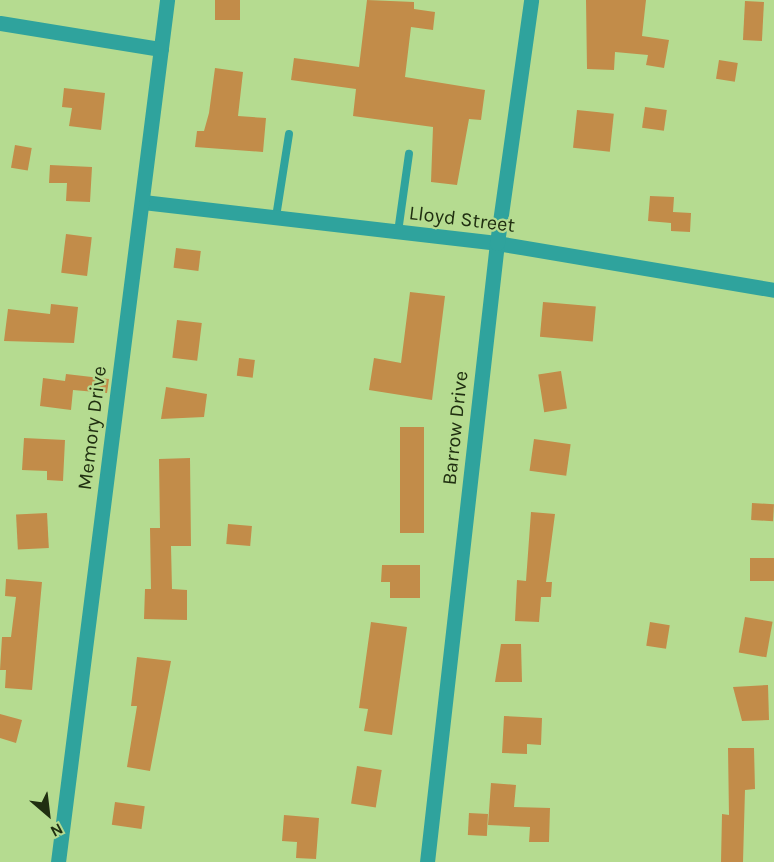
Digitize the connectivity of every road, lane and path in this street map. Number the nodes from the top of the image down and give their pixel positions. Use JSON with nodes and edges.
{"nodes":[{"id":1,"x":167,"y":0,"type":"edge"},
{"id":2,"x":531,"y":0,"type":"edge"},
{"id":3,"x":0,"y":23,"type":"edge"},
{"id":4,"x":161,"y":49,"type":"junction"},
{"id":5,"x":290,"y":134,"type":"dead end"},
{"id":6,"x":409,"y":154,"type":"dead end"},
{"id":7,"x":143,"y":201,"type":"junction"},
{"id":8,"x":276,"y":217,"type":"junction"},
{"id":9,"x":398,"y":232,"type":"junction"},
{"id":10,"x":497,"y":243,"type":"junction"},
{"id":11,"x":774,"y":290,"type":"edge"},
{"id":12,"x":58,"y":862,"type":"edge"},
{"id":13,"x":427,"y":862,"type":"edge"}],
"edges":[{"from":1,"to":4,"type":"street","name":"Memory Drive"},
{"from":2,"to":10,"type":"street","name":"Barrow Drive"},
{"from":3,"to":4,"type":"street"},
{"from":4,"to":7,"type":"street","name":"Memory Drive"},
{"from":5,"to":8,"type":"lane"},
{"from":6,"to":9,"type":"lane"},
{"from":7,"to":8,"type":"street","name":"Lloyd Street"},
{"from":7,"to":12,"type":"street","name":"Memory Drive"},
{"from":8,"to":9,"type":"street","name":"Lloyd Street"},
{"from":9,"to":10,"type":"street","name":"Lloyd Street"},
{"from":10,"to":11,"type":"street","name":"Lloyd Street"},
{"from":10,"to":13,"type":"street","name":"Barrow Drive"}]}
